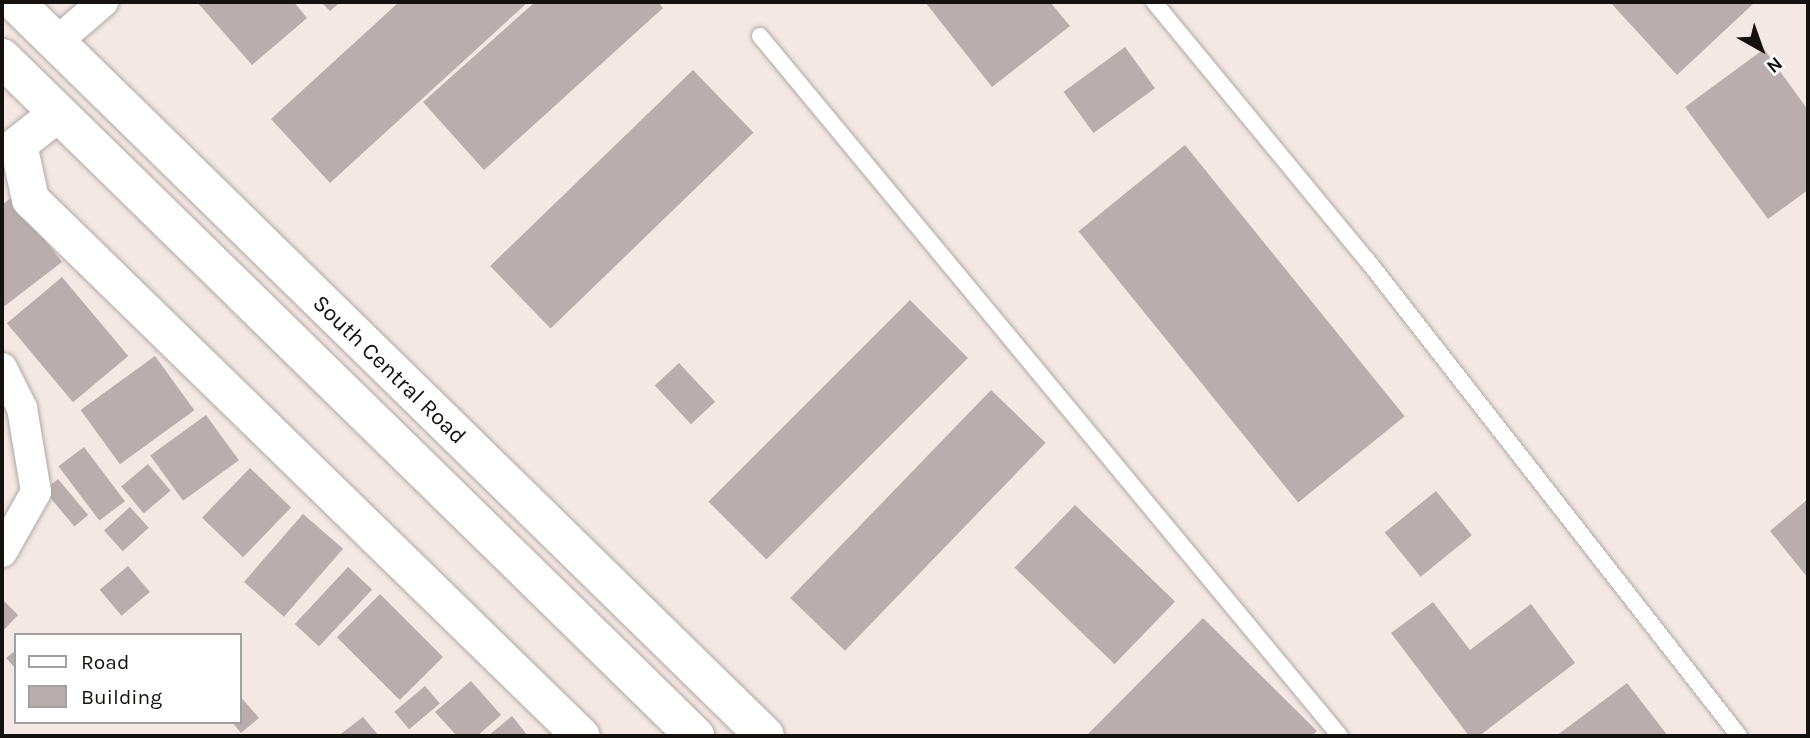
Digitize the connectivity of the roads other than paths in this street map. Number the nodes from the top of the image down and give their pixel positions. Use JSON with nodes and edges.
{"nodes":[{"id":1,"x":15,"y":2,"type":"edge"},
{"id":2,"x":103,"y":2,"type":"edge"},
{"id":3,"x":1154,"y":2,"type":"edge"},
{"id":4,"x":760,"y":36,"type":"dead end"},
{"id":5,"x":54,"y":44,"type":"junction"},
{"id":6,"x":2,"y":58,"type":"edge"},
{"id":7,"x":57,"y":113,"type":"junction"},
{"id":8,"x":10,"y":152,"type":"edge"},
{"id":9,"x":2,"y":368,"type":"edge"},
{"id":10,"x":2,"y":552,"type":"edge"},
{"id":11,"x":581,"y":736,"type":"edge"},
{"id":12,"x":695,"y":736,"type":"edge"},
{"id":13,"x":765,"y":736,"type":"edge"},
{"id":14,"x":1339,"y":736,"type":"edge"},
{"id":15,"x":1739,"y":736,"type":"edge"}],
"edges":[{"from":1,"to":5,"type":"main road","name":"South Central Road"},
{"from":2,"to":5,"type":"street"},
{"from":3,"to":15,"type":"lane"},
{"from":4,"to":14,"type":"lane"},
{"from":5,"to":13,"type":"main road","name":"South Central Road"},
{"from":6,"to":7,"type":"main road","name":"South Central Road"},
{"from":7,"to":8,"type":"street"},
{"from":7,"to":12,"type":"main road","name":"South Central Road"},
{"from":8,"to":11,"type":"street"},
{"from":9,"to":10,"type":"street"}]}
